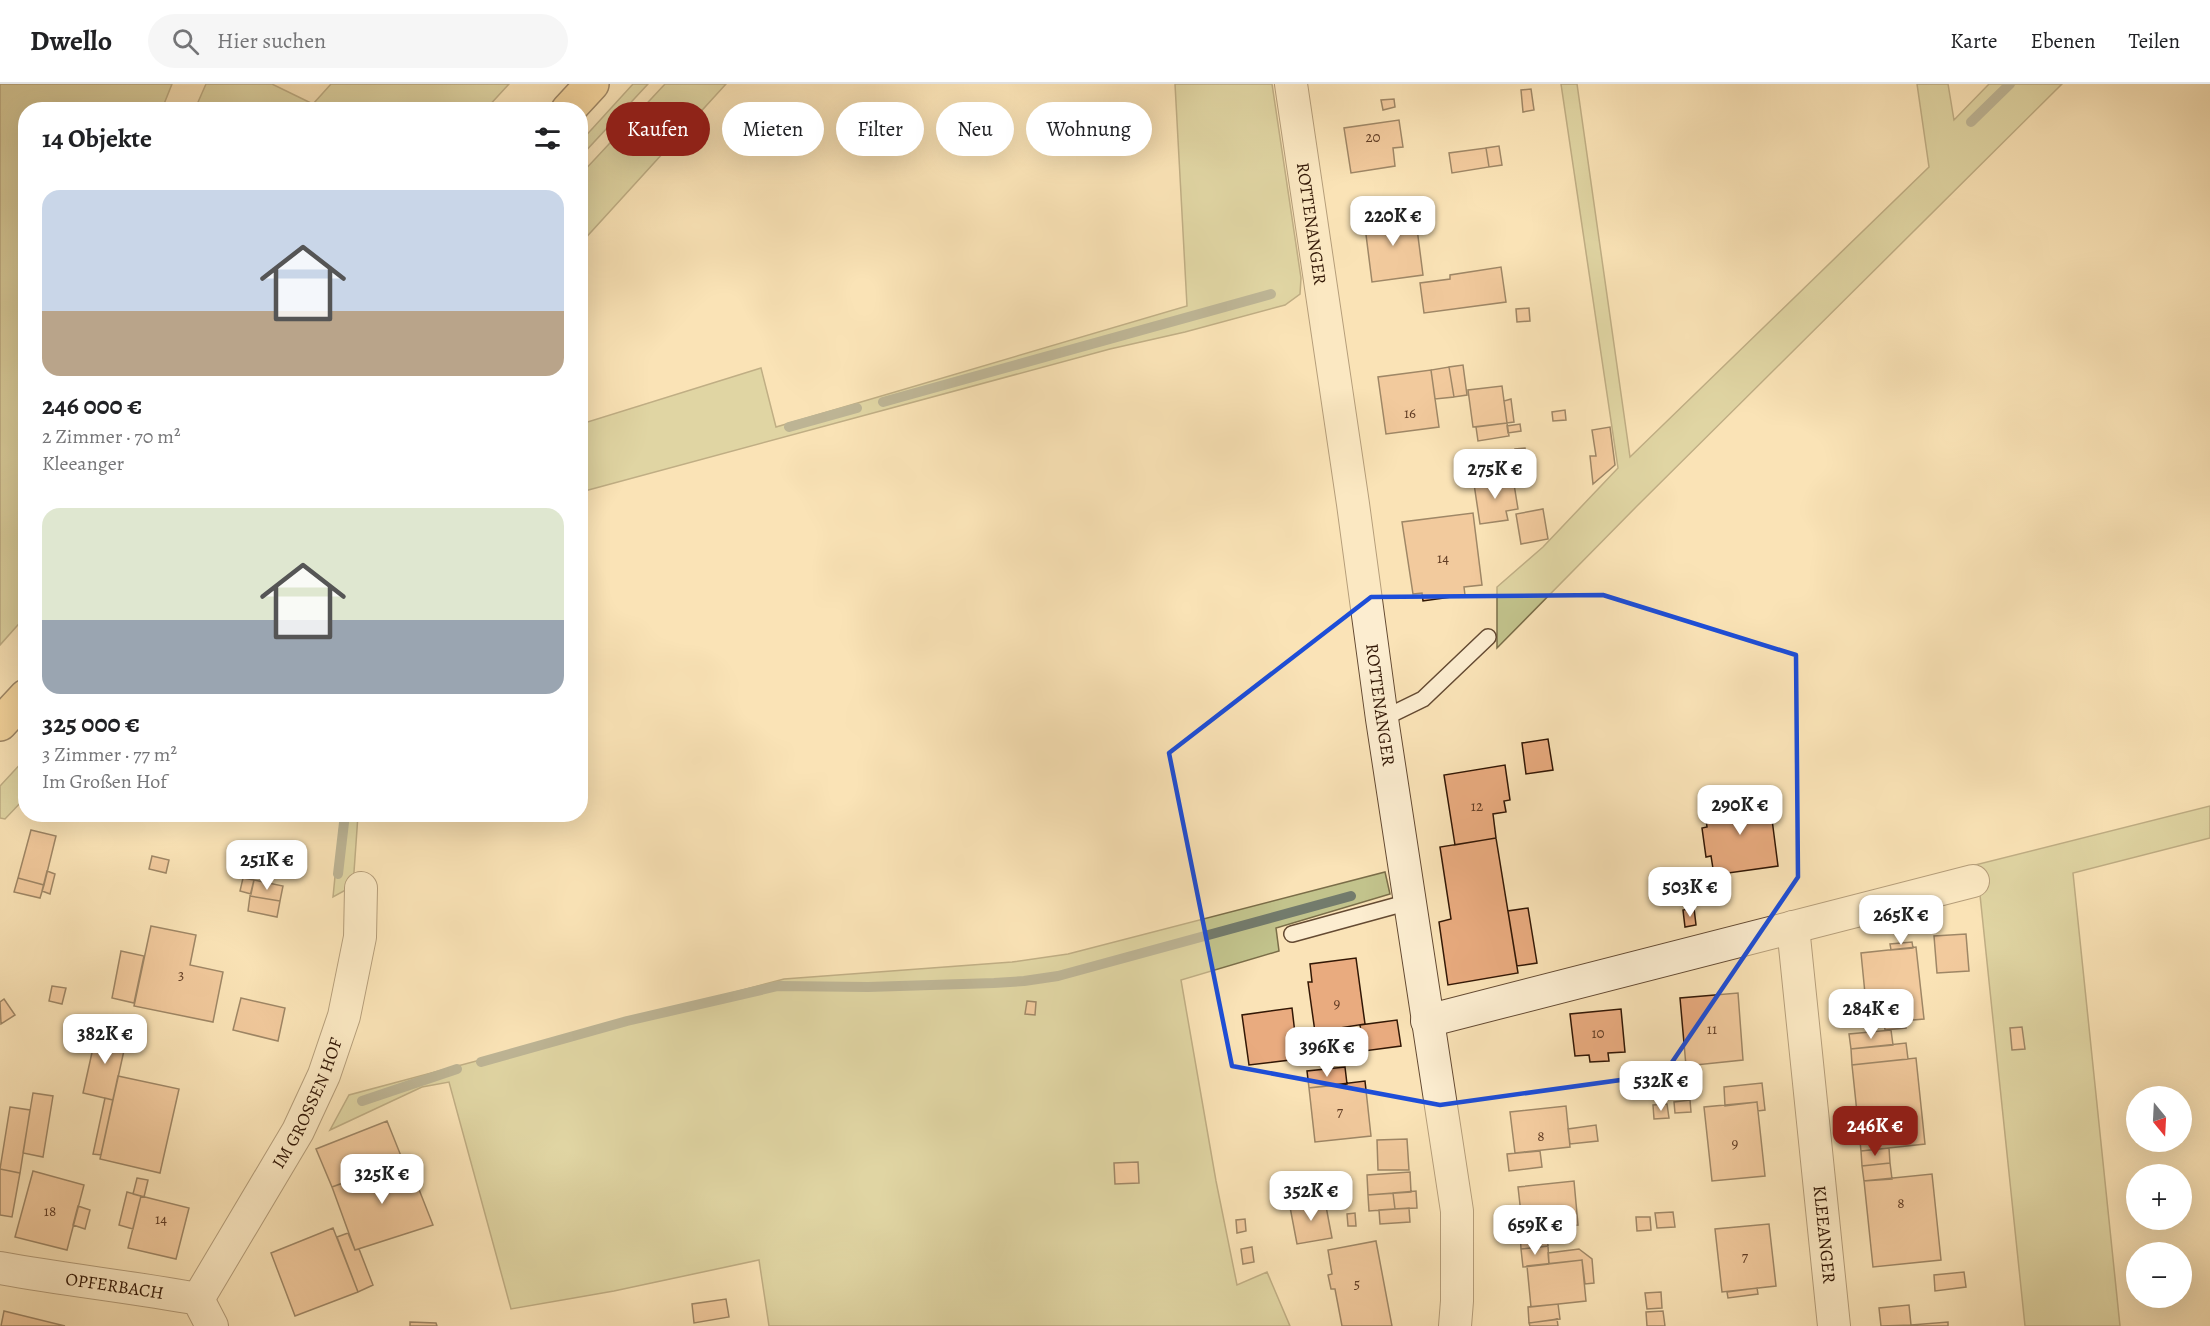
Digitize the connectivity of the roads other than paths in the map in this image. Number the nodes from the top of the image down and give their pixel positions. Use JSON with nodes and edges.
{"nodes":[{"id":1,"x":592,"y":84,"type":"edge"},
{"id":2,"x":1291,"y":84,"type":"edge"},
{"id":3,"x":575,"y":102,"type":"edge"},
{"id":4,"x":1488,"y":636,"type":"dead end"},
{"id":5,"x":18,"y":705,"type":"edge"},
{"id":6,"x":1382,"y":719,"type":"junction"},
{"id":7,"x":0,"y":724,"type":"edge"},
{"id":8,"x":1973,"y":881,"type":"dead end"},
{"id":9,"x":362,"y":888,"type":"dead end"},
{"id":10,"x":1409,"y":902,"type":"junction"},
{"id":11,"x":1793,"y":927,"type":"junction"},
{"id":12,"x":1292,"y":934,"type":"dead end"},
{"id":13,"x":1427,"y":1021,"type":"junction"},
{"id":14,"x":0,"y":1268,"type":"edge"},
{"id":15,"x":205,"y":1312,"type":"edge"},
{"id":16,"x":1455,"y":1326,"type":"edge"},
{"id":17,"x":1834,"y":1326,"type":"edge"}],
"edges":[{"from":1,"to":3,"type":"main road"},
{"from":2,"to":6,"type":"street","name":"ROTTENANGER"},
{"from":4,"to":6,"type":"lane"},
{"from":5,"to":7,"type":"main road"},
{"from":6,"to":10,"type":"street","name":"ROTTENANGER"},
{"from":8,"to":11,"type":"street"},
{"from":9,"to":15,"type":"street","name":"IM GROSSEN HOF"},
{"from":10,"to":12,"type":"lane"},
{"from":10,"to":13,"type":"street","name":"ROTTENANGER"},
{"from":11,"to":13,"type":"street"},
{"from":11,"to":17,"type":"street","name":"KLEEANGER"},
{"from":13,"to":16,"type":"street","name":"ROTTENANGER"},
{"from":14,"to":15,"type":"street","name":"OPFERBACH"}]}
